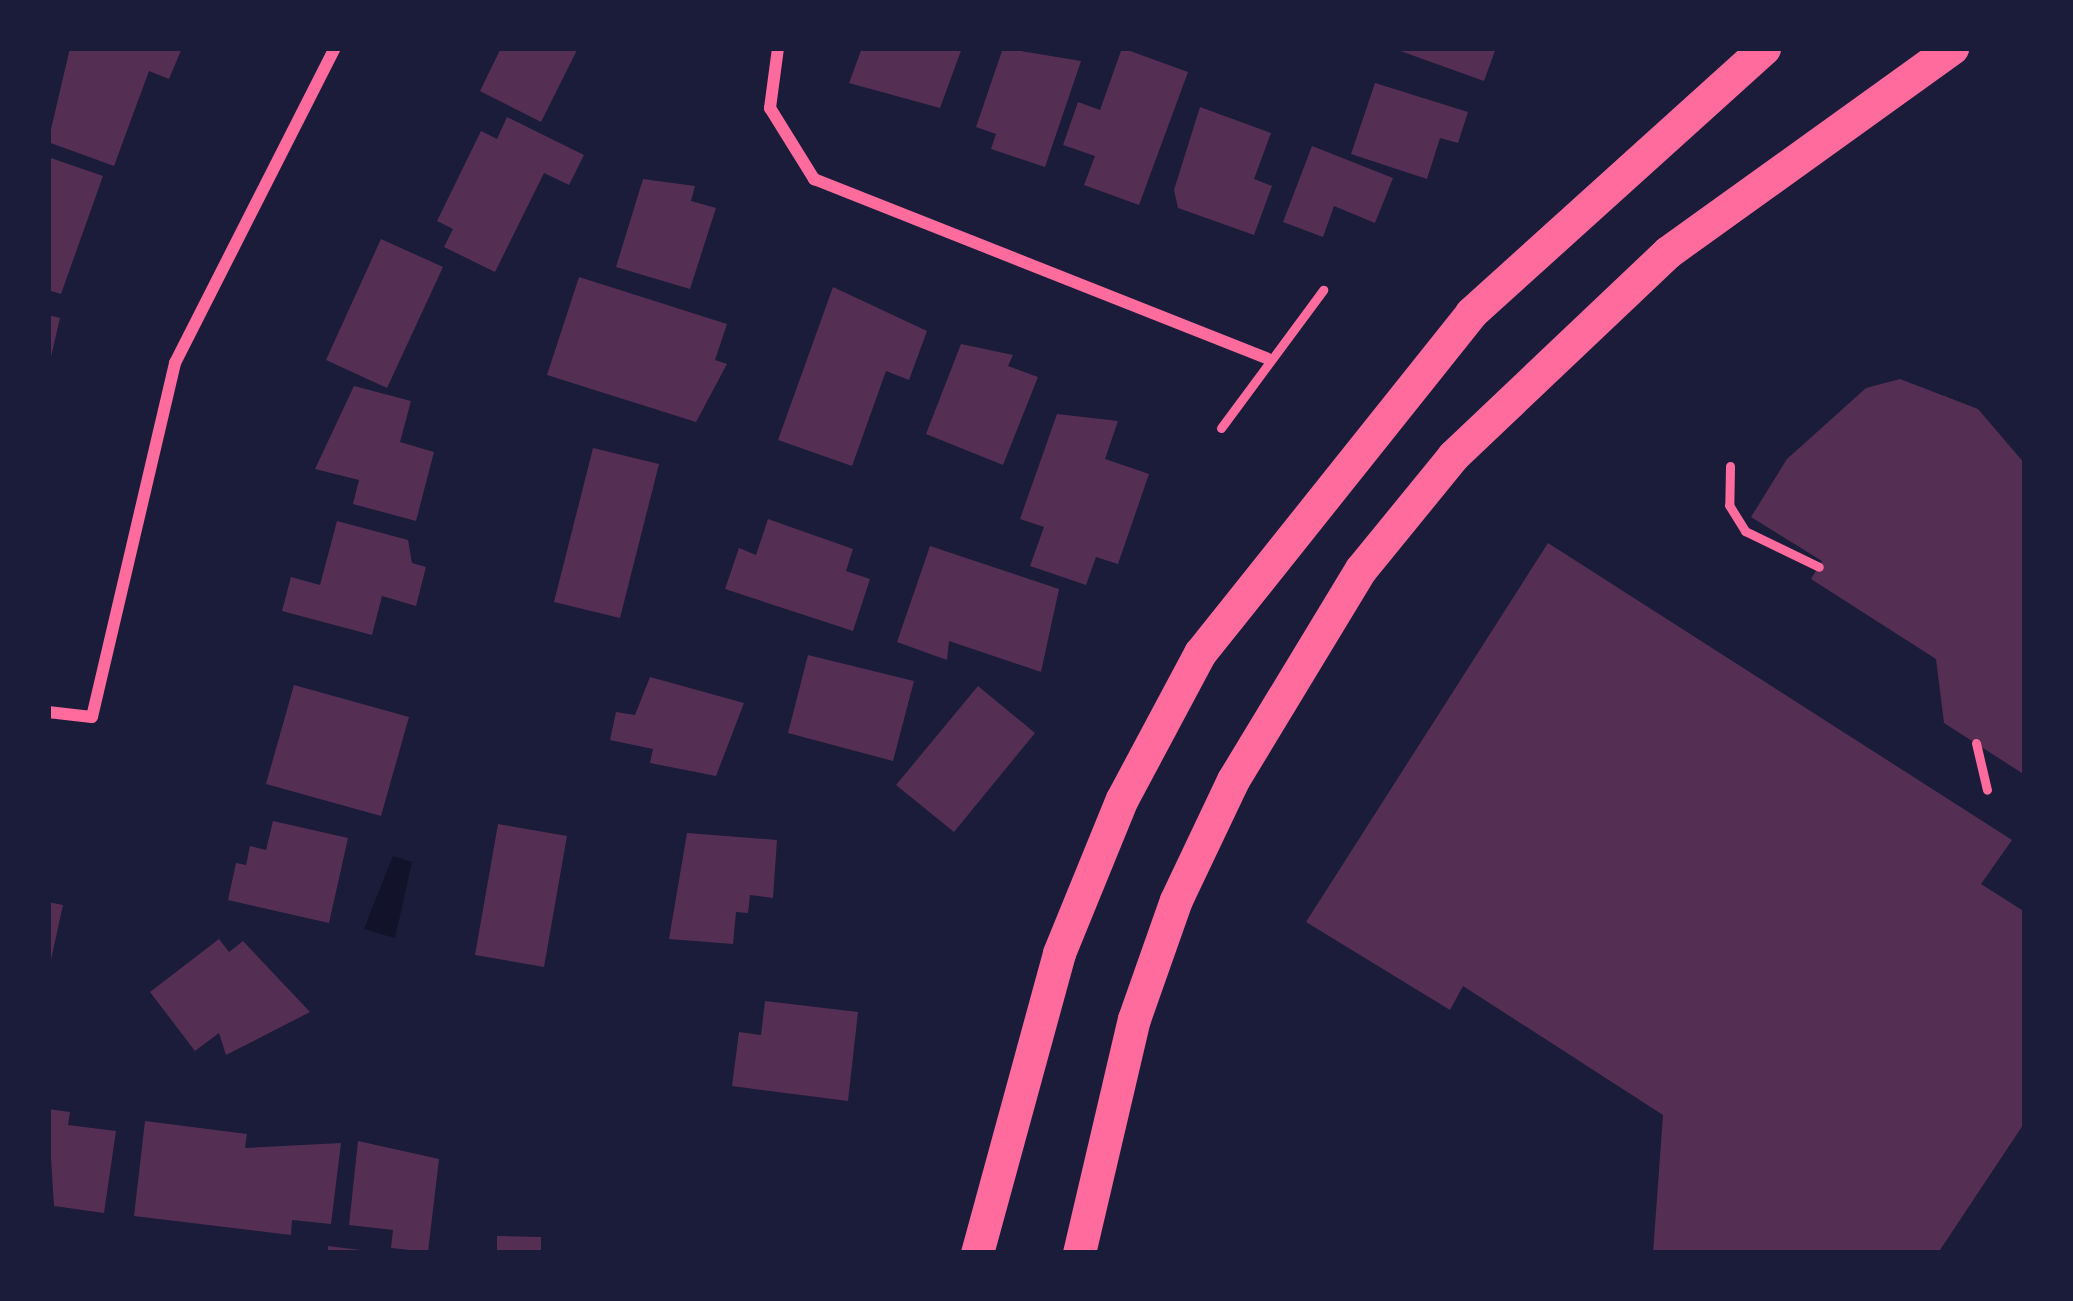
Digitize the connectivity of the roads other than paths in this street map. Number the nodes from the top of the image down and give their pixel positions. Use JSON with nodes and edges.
{"nodes":[{"id":1,"x":335,"y":48,"type":"edge"},
{"id":2,"x":778,"y":48,"type":"edge"},
{"id":3,"x":1764,"y":48,"type":"edge"},
{"id":4,"x":1952,"y":48,"type":"edge"},
{"id":5,"x":1323,"y":290,"type":"dead end"},
{"id":6,"x":1267,"y":358,"type":"junction"},
{"id":7,"x":1221,"y":428,"type":"dead end"},
{"id":8,"x":1730,"y":466,"type":"dead end"},
{"id":9,"x":1819,"y":567,"type":"dead end"},
{"id":10,"x":48,"y":712,"type":"edge"},
{"id":11,"x":1976,"y":743,"type":"dead end"},
{"id":12,"x":1987,"y":790,"type":"dead end"},
{"id":13,"x":977,"y":1253,"type":"edge"},
{"id":14,"x":1078,"y":1253,"type":"edge"}],
"edges":[{"from":1,"to":10,"type":"street"},
{"from":2,"to":6,"type":"street"},
{"from":3,"to":13,"type":"highway"},
{"from":4,"to":14,"type":"highway"},
{"from":5,"to":6,"type":"lane"},
{"from":6,"to":7,"type":"lane"},
{"from":8,"to":9,"type":"lane"},
{"from":11,"to":12,"type":"lane"}]}
